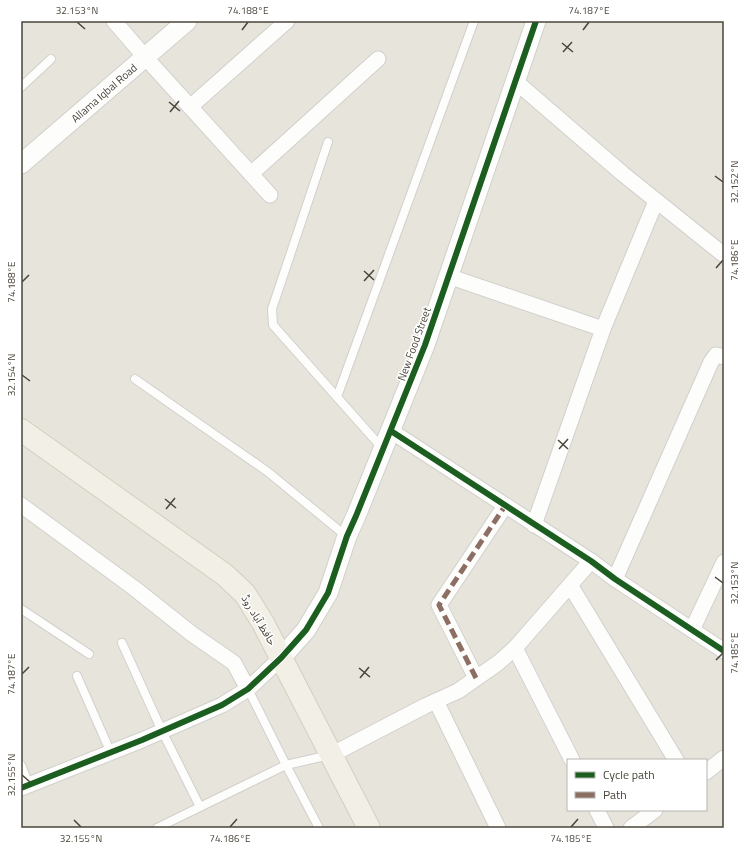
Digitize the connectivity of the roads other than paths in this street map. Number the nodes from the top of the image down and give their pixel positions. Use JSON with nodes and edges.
{"nodes":[{"id":1,"x":114,"y":21,"type":"edge"},
{"id":2,"x":187,"y":21,"type":"edge"},
{"id":3,"x":288,"y":21,"type":"edge"},
{"id":4,"x":474,"y":21,"type":"edge"},
{"id":5,"x":536,"y":21,"type":"edge"},
{"id":6,"x":145,"y":57,"type":"junction"},
{"id":7,"x":51,"y":59,"type":"dead end"},
{"id":8,"x":378,"y":59,"type":"dead end"},
{"id":9,"x":515,"y":81,"type":"junction"},
{"id":10,"x":21,"y":87,"type":"edge"},
{"id":11,"x":190,"y":107,"type":"junction"},
{"id":12,"x":328,"y":142,"type":"dead end"},
{"id":13,"x":21,"y":164,"type":"edge"},
{"id":14,"x":251,"y":174,"type":"junction"},
{"id":15,"x":270,"y":195,"type":"dead end"},
{"id":16,"x":656,"y":201,"type":"junction"},
{"id":17,"x":724,"y":255,"type":"edge"},
{"id":18,"x":448,"y":276,"type":"junction"},
{"id":19,"x":603,"y":329,"type":"junction"},
{"id":20,"x":724,"y":357,"type":"edge"},
{"id":21,"x":135,"y":379,"type":"dead end"},
{"id":22,"x":337,"y":397,"type":"junction"},
{"id":23,"x":21,"y":430,"type":"edge"},
{"id":24,"x":391,"y":431,"type":"junction"},
{"id":25,"x":383,"y":450,"type":"junction"},
{"id":26,"x":21,"y":505,"type":"edge"},
{"id":27,"x":505,"y":506,"type":"junction"},
{"id":28,"x":534,"y":524,"type":"junction"},
{"id":29,"x":347,"y":536,"type":"junction"},
{"id":30,"x":590,"y":561,"type":"junction"},
{"id":31,"x":724,"y":562,"type":"edge"},
{"id":32,"x":615,"y":579,"type":"junction"},
{"id":33,"x":570,"y":585,"type":"junction"},
{"id":34,"x":21,"y":609,"type":"edge"},
{"id":35,"x":692,"y":630,"type":"junction"},
{"id":36,"x":122,"y":643,"type":"dead end"},
{"id":37,"x":515,"y":648,"type":"junction"},
{"id":38,"x":724,"y":651,"type":"edge"},
{"id":39,"x":89,"y":654,"type":"dead end"},
{"id":40,"x":281,"y":658,"type":"junction"},
{"id":41,"x":76,"y":676,"type":"dead end"},
{"id":42,"x":476,"y":678,"type":"junction"},
{"id":43,"x":248,"y":689,"type":"junction"},
{"id":44,"x":436,"y":701,"type":"junction"},
{"id":45,"x":162,"y":731,"type":"junction"},
{"id":46,"x":111,"y":753,"type":"junction"},
{"id":47,"x":331,"y":755,"type":"junction"},
{"id":48,"x":724,"y":758,"type":"edge"},
{"id":49,"x":571,"y":759,"type":"edge"},
{"id":50,"x":675,"y":759,"type":"edge"},
{"id":51,"x":21,"y":765,"type":"edge"},
{"id":52,"x":286,"y":765,"type":"junction"},
{"id":53,"x":707,"y":771,"type":"edge"},
{"id":54,"x":25,"y":786,"type":"edge"},
{"id":55,"x":200,"y":807,"type":"junction"},
{"id":56,"x":598,"y":811,"type":"edge"},
{"id":57,"x":654,"y":811,"type":"edge"},
{"id":58,"x":156,"y":828,"type":"edge"},
{"id":59,"x":319,"y":828,"type":"edge"},
{"id":60,"x":369,"y":828,"type":"edge"},
{"id":61,"x":498,"y":828,"type":"edge"},
{"id":62,"x":606,"y":828,"type":"edge"},
{"id":63,"x":631,"y":828,"type":"edge"}],
"edges":[{"from":1,"to":6,"type":"street"},
{"from":2,"to":6,"type":"street","name":"Allama Iqbal Road"},
{"from":3,"to":11,"type":"street"},
{"from":4,"to":22,"type":"lane"},
{"from":5,"to":9,"type":"street","name":"New Food Street"},
{"from":6,"to":11,"type":"street"},
{"from":6,"to":13,"type":"street","name":"Allama Iqbal Road"},
{"from":7,"to":10,"type":"lane"},
{"from":8,"to":14,"type":"street"},
{"from":9,"to":16,"type":"street"},
{"from":9,"to":18,"type":"street","name":"New Food Street"},
{"from":11,"to":14,"type":"street"},
{"from":12,"to":22,"type":"lane"},
{"from":14,"to":15,"type":"street"},
{"from":16,"to":17,"type":"street"},
{"from":16,"to":19,"type":"street"},
{"from":18,"to":19,"type":"street"},
{"from":18,"to":24,"type":"street","name":"New Food Street"},
{"from":19,"to":28,"type":"street"},
{"from":20,"to":32,"type":"street"},
{"from":21,"to":29,"type":"lane"},
{"from":22,"to":25,"type":"lane"},
{"from":23,"to":40,"type":"main road","name":"حافظ آباد روڈ"},
{"from":24,"to":25,"type":"street","name":"New Food Street"},
{"from":24,"to":27,"type":"street"},
{"from":25,"to":29,"type":"street","name":"New Food Street"},
{"from":26,"to":43,"type":"street"},
{"from":27,"to":28,"type":"street"},
{"from":27,"to":42,"type":"street"},
{"from":28,"to":30,"type":"street"},
{"from":29,"to":40,"type":"street","name":"New Food Street"},
{"from":30,"to":32,"type":"street"},
{"from":30,"to":33,"type":"street"},
{"from":31,"to":35,"type":"street"},
{"from":32,"to":35,"type":"street"},
{"from":33,"to":37,"type":"street"},
{"from":33,"to":50,"type":"street"},
{"from":34,"to":39,"type":"lane"},
{"from":35,"to":38,"type":"street"},
{"from":36,"to":45,"type":"lane"},
{"from":37,"to":42,"type":"street"},
{"from":37,"to":49,"type":"street"},
{"from":40,"to":43,"type":"street"},
{"from":40,"to":47,"type":"main road","name":"حافظ آباد روڈ"},
{"from":41,"to":46,"type":"lane"},
{"from":42,"to":44,"type":"street"},
{"from":43,"to":45,"type":"street"},
{"from":43,"to":52,"type":"lane"},
{"from":44,"to":47,"type":"street"},
{"from":44,"to":61,"type":"street"},
{"from":45,"to":46,"type":"street"},
{"from":45,"to":55,"type":"lane"},
{"from":46,"to":54,"type":"street"},
{"from":47,"to":52,"type":"lane"},
{"from":47,"to":60,"type":"main road","name":"حافظ آباد روڈ"},
{"from":48,"to":53,"type":"street"},
{"from":51,"to":54,"type":"lane"},
{"from":52,"to":55,"type":"lane"},
{"from":52,"to":59,"type":"lane"},
{"from":55,"to":58,"type":"lane"},
{"from":56,"to":62,"type":"street"},
{"from":57,"to":63,"type":"street"}]}
